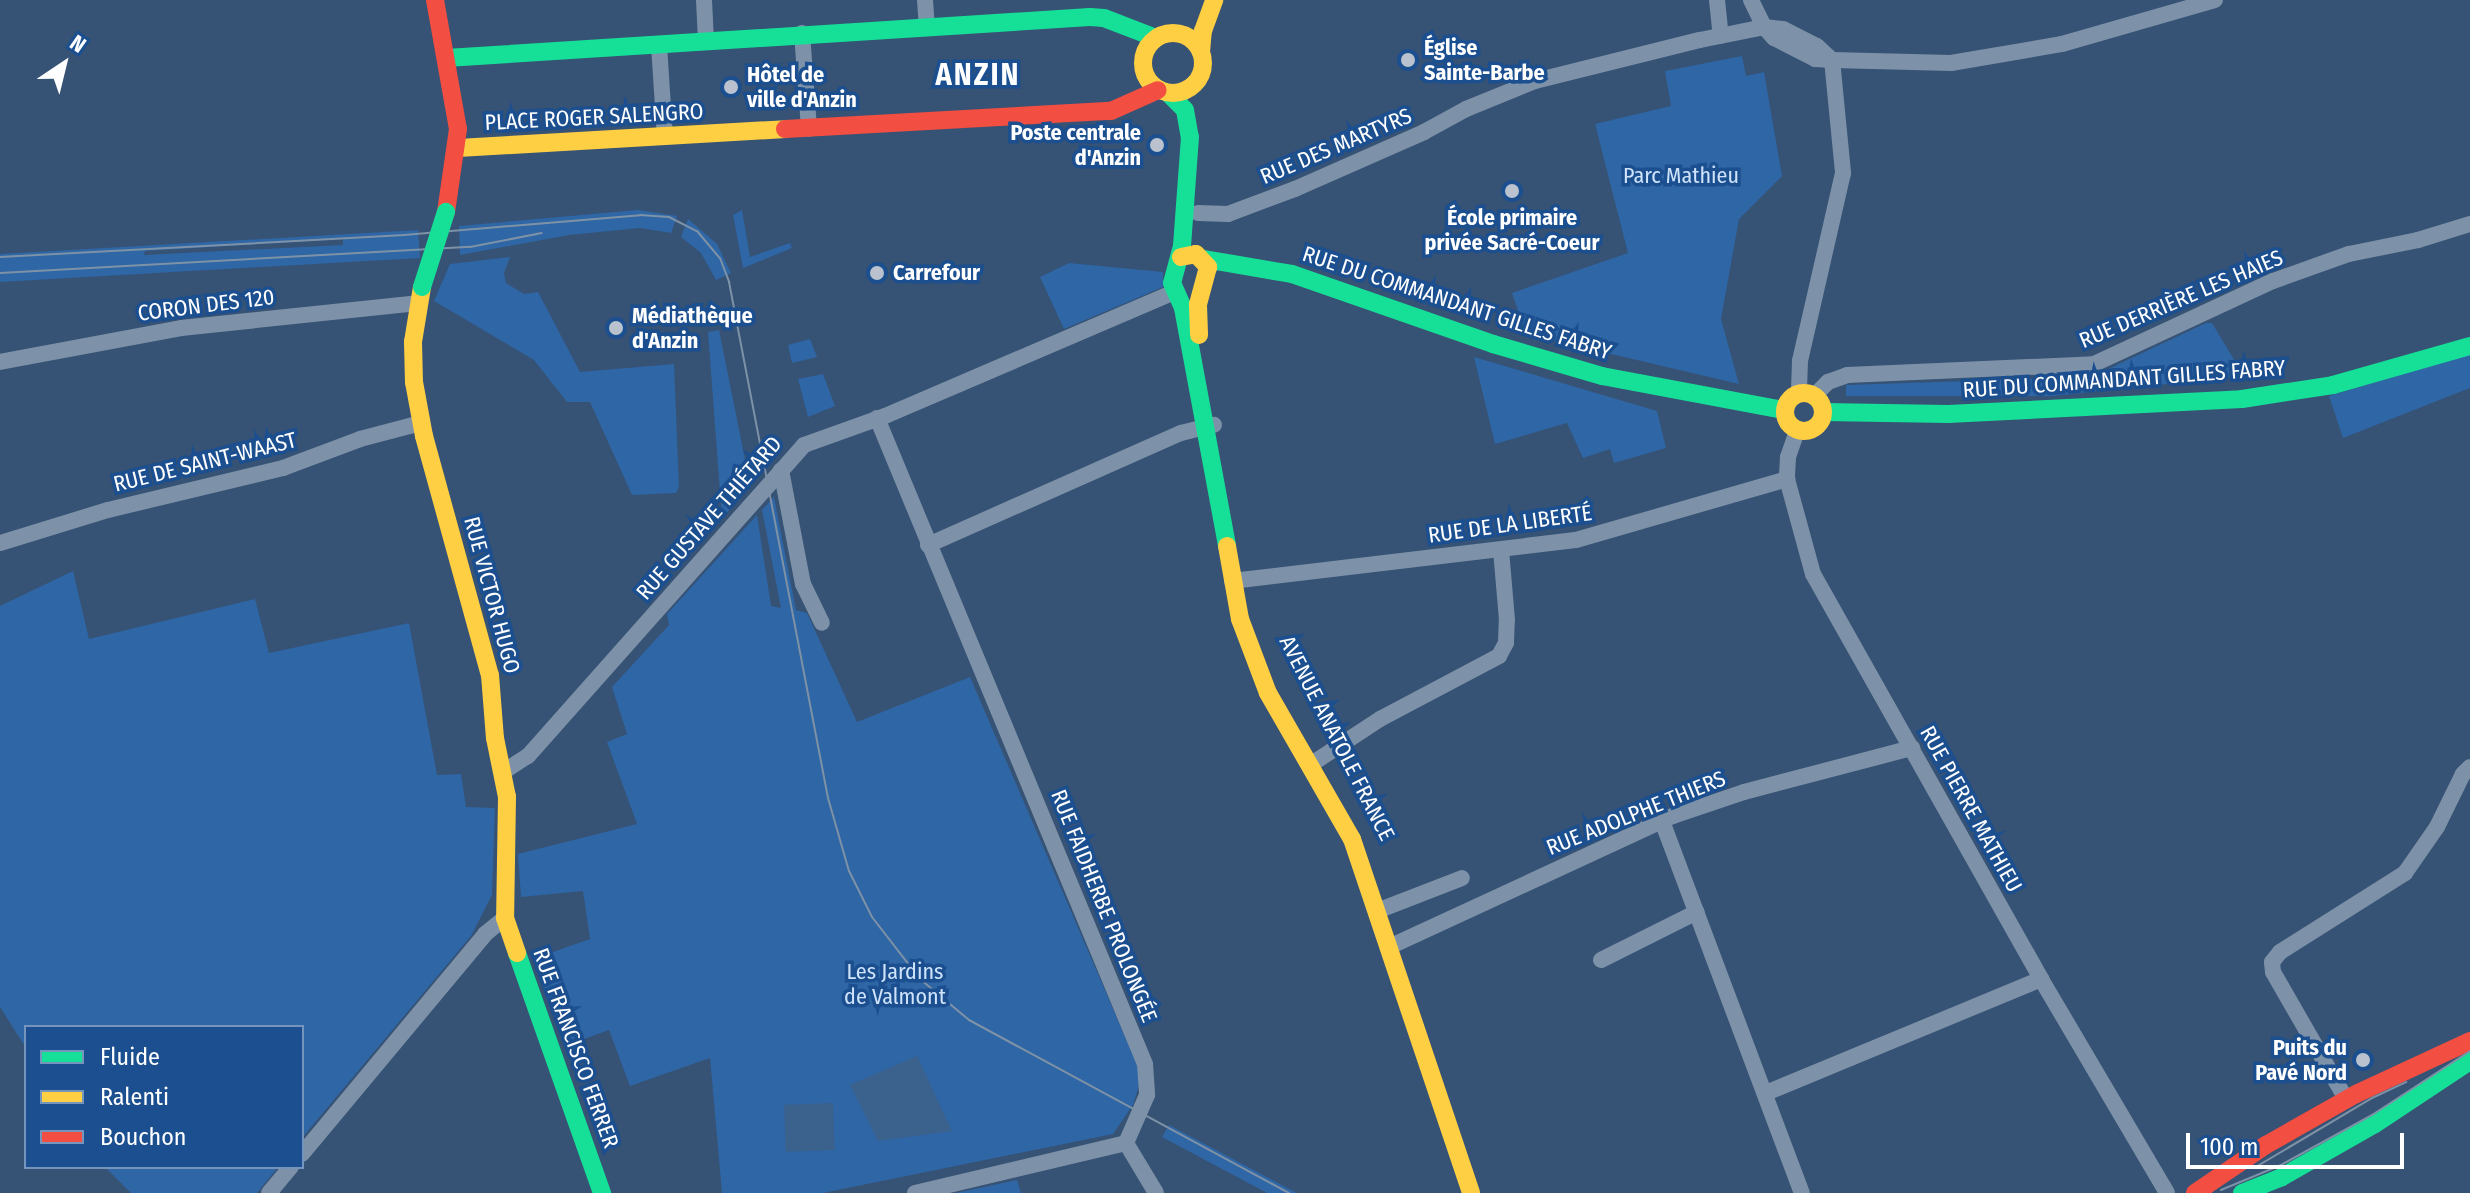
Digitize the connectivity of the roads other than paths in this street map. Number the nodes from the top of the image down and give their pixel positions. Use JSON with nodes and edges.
{"nodes":[{"id":1,"x":435,"y":0,"type":"edge"},
{"id":2,"x":704,"y":0,"type":"edge"},
{"id":3,"x":925,"y":0,"type":"edge"},
{"id":4,"x":1199,"y":0,"type":"edge"},
{"id":5,"x":1214,"y":0,"type":"edge"},
{"id":6,"x":1717,"y":0,"type":"edge"},
{"id":7,"x":1751,"y":0,"type":"edge"},
{"id":8,"x":2215,"y":0,"type":"edge"},
{"id":9,"x":927,"y":27,"type":"junction"},
{"id":10,"x":1764,"y":27,"type":"junction"},
{"id":11,"x":802,"y":33,"type":"junction"},
{"id":12,"x":1165,"y":36,"type":"junction"},
{"id":13,"x":1721,"y":36,"type":"junction"},
{"id":14,"x":706,"y":41,"type":"junction"},
{"id":15,"x":659,"y":45,"type":"junction"},
{"id":16,"x":1201,"y":52,"type":"junction"},
{"id":17,"x":446,"y":58,"type":"junction"},
{"id":18,"x":1832,"y":60,"type":"junction"},
{"id":19,"x":1198,"y":81,"type":"junction"},
{"id":20,"x":1163,"y":92,"type":"junction"},
{"id":21,"x":809,"y":129,"type":"junction"},
{"id":22,"x":665,"y":137,"type":"junction"},
{"id":23,"x":458,"y":148,"type":"junction"},
{"id":24,"x":1198,"y":213,"type":"junction"},
{"id":25,"x":2470,"y":224,"type":"edge"},
{"id":26,"x":1181,"y":257,"type":"junction"},
{"id":27,"x":1202,"y":258,"type":"junction"},
{"id":28,"x":1256,"y":267,"type":"junction"},
{"id":29,"x":1203,"y":290,"type":"junction"},
{"id":30,"x":1177,"y":293,"type":"junction"},
{"id":31,"x":420,"y":295,"type":"junction"},
{"id":32,"x":2470,"y":346,"type":"edge"},
{"id":33,"x":0,"y":362,"type":"edge"},
{"id":34,"x":1812,"y":401,"type":"junction"},
{"id":35,"x":1784,"y":410,"type":"junction"},
{"id":36,"x":877,"y":418,"type":"junction"},
{"id":37,"x":421,"y":423,"type":"junction"},
{"id":38,"x":1209,"y":426,"type":"junction"},
{"id":39,"x":1797,"y":431,"type":"junction"},
{"id":40,"x":781,"y":470,"type":"junction"},
{"id":41,"x":1787,"y":479,"type":"junction"},
{"id":42,"x":0,"y":543,"type":"edge"},
{"id":43,"x":928,"y":545,"type":"junction"},
{"id":44,"x":1501,"y":550,"type":"junction"},
{"id":45,"x":1238,"y":580,"type":"junction"},
{"id":46,"x":822,"y":623,"type":"dead end"},
{"id":47,"x":1912,"y":748,"type":"junction"},
{"id":48,"x":1315,"y":761,"type":"junction"},
{"id":49,"x":2470,"y":767,"type":"edge"},
{"id":50,"x":503,"y":772,"type":"junction"},
{"id":51,"x":1662,"y":821,"type":"junction"},
{"id":52,"x":1462,"y":878,"type":"dead end"},
{"id":53,"x":1383,"y":909,"type":"junction"},
{"id":54,"x":1697,"y":912,"type":"junction"},
{"id":55,"x":505,"y":918,"type":"junction"},
{"id":56,"x":1394,"y":945,"type":"junction"},
{"id":57,"x":1601,"y":960,"type":"dead end"},
{"id":58,"x":2041,"y":979,"type":"junction"},
{"id":59,"x":2470,"y":1041,"type":"edge"},
{"id":60,"x":2470,"y":1061,"type":"edge"},
{"id":61,"x":1766,"y":1093,"type":"junction"},
{"id":62,"x":2346,"y":1099,"type":"junction"},
{"id":63,"x":1126,"y":1143,"type":"junction"},
{"id":64,"x":304,"y":1152,"type":"edge"},
{"id":65,"x":2245,"y":1160,"type":"junction"},
{"id":66,"x":289,"y":1169,"type":"edge"},
{"id":67,"x":2263,"y":1189,"type":"edge"},
{"id":68,"x":269,"y":1193,"type":"edge"},
{"id":69,"x":602,"y":1193,"type":"edge"},
{"id":70,"x":915,"y":1193,"type":"edge"},
{"id":71,"x":1156,"y":1193,"type":"edge"},
{"id":72,"x":1471,"y":1193,"type":"edge"},
{"id":73,"x":1484,"y":1193,"type":"edge"},
{"id":74,"x":1802,"y":1193,"type":"edge"},
{"id":75,"x":2167,"y":1193,"type":"edge"},
{"id":76,"x":2195,"y":1193,"type":"edge"},
{"id":77,"x":2242,"y":1193,"type":"edge"}],
"edges":[{"from":1,"to":17,"type":"street","name":"RUE VICTOR HUGO"},
{"from":2,"to":14,"type":"street"},
{"from":3,"to":9,"type":"street"},
{"from":4,"to":12,"type":"street"},
{"from":5,"to":16,"type":"street"},
{"from":6,"to":13,"type":"street"},
{"from":7,"to":10,"type":"street"},
{"from":8,"to":18,"type":"street"},
{"from":9,"to":11,"type":"street"},
{"from":9,"to":12,"type":"street"},
{"from":10,"to":13,"type":"street","name":"RUE DES MARTYRS"},
{"from":10,"to":18,"type":"street"},
{"from":11,"to":14,"type":"street"},
{"from":11,"to":21,"type":"street"},
{"from":12,"to":16,"type":"street"},
{"from":12,"to":20,"type":"street"},
{"from":13,"to":24,"type":"street","name":"RUE DES MARTYRS"},
{"from":14,"to":15,"type":"street"},
{"from":15,"to":17,"type":"street"},
{"from":15,"to":22,"type":"street"},
{"from":16,"to":19,"type":"street"},
{"from":17,"to":23,"type":"street","name":"RUE VICTOR HUGO"},
{"from":18,"to":34,"type":"street"},
{"from":19,"to":20,"type":"street"},
{"from":19,"to":24,"type":"street","name":"AVENUE ANATOLE FRANCE"},
{"from":20,"to":21,"type":"street","name":"PLACE ROGER SALENGRO"},
{"from":20,"to":26,"type":"street","name":"AVENUE ANATOLE FRANCE"},
{"from":21,"to":22,"type":"street","name":"PLACE ROGER SALENGRO"},
{"from":22,"to":23,"type":"street","name":"PLACE ROGER SALENGRO"},
{"from":23,"to":31,"type":"street","name":"RUE VICTOR HUGO","bridge":true},
{"from":24,"to":27,"type":"street","name":"AVENUE ANATOLE FRANCE"},
{"from":25,"to":34,"type":"street","name":"RUE DERRIÈRE LES HAIES"},
{"from":26,"to":27,"type":"street"},
{"from":26,"to":30,"type":"street","name":"AVENUE ANATOLE FRANCE"},
{"from":27,"to":28,"type":"street","name":"RUE DU COMMANDANT GILLES FABRY"},
{"from":27,"to":29,"type":"street","name":"AVENUE ANATOLE FRANCE"},
{"from":28,"to":29,"type":"street","name":"RUE DU COMMANDANT GILLES FABRY"},
{"from":28,"to":35,"type":"street","name":"RUE DU COMMANDANT GILLES FABRY"},
{"from":29,"to":30,"type":"street"},
{"from":29,"to":38,"type":"street","name":"AVENUE ANATOLE FRANCE"},
{"from":30,"to":36,"type":"street","name":"RUE GUSTAVE THIÉTARD"},
{"from":30,"to":38,"type":"street","name":"AVENUE ANATOLE FRANCE"},
{"from":31,"to":33,"type":"street","name":"CORON DES 120"},
{"from":31,"to":37,"type":"street","name":"RUE VICTOR HUGO"},
{"from":32,"to":34,"type":"street","name":"RUE DU COMMANDANT GILLES FABRY"},
{"from":34,"to":35,"type":"street"},
{"from":34,"to":39,"type":"street"},
{"from":35,"to":39,"type":"street"},
{"from":36,"to":40,"type":"street","name":"RUE GUSTAVE THIÉTARD"},
{"from":36,"to":43,"type":"street","name":"RUE FAIDHERBE PROLONGÉE"},
{"from":37,"to":42,"type":"street","name":"RUE DE SAINT-WAAST"},
{"from":37,"to":50,"type":"street","name":"RUE VICTOR HUGO"},
{"from":38,"to":43,"type":"street"},
{"from":38,"to":45,"type":"street","name":"AVENUE ANATOLE FRANCE"},
{"from":39,"to":41,"type":"street","name":"RUE PIERRE MATHIEU"},
{"from":40,"to":46,"type":"street"},
{"from":40,"to":50,"type":"street","name":"RUE GUSTAVE THIÉTARD"},
{"from":41,"to":44,"type":"street","name":"RUE DE LA LIBERTÉ"},
{"from":41,"to":47,"type":"street","name":"RUE PIERRE MATHIEU"},
{"from":43,"to":63,"type":"street","name":"RUE FAIDHERBE PROLONGÉE"},
{"from":44,"to":45,"type":"street","name":"RUE DE LA LIBERTÉ"},
{"from":44,"to":48,"type":"street"},
{"from":45,"to":48,"type":"street","name":"AVENUE ANATOLE FRANCE"},
{"from":47,"to":51,"type":"street","name":"RUE ADOLPHE THIERS"},
{"from":47,"to":58,"type":"street","name":"RUE PIERRE MATHIEU"},
{"from":48,"to":53,"type":"street","name":"AVENUE ANATOLE FRANCE"},
{"from":49,"to":62,"type":"street"},
{"from":50,"to":55,"type":"street","name":"RUE VICTOR HUGO"},
{"from":51,"to":54,"type":"street"},
{"from":51,"to":56,"type":"street","name":"RUE ADOLPHE THIERS"},
{"from":52,"to":53,"type":"street"},
{"from":53,"to":56,"type":"street","name":"AVENUE ANATOLE FRANCE"},
{"from":54,"to":57,"type":"street"},
{"from":54,"to":61,"type":"street"},
{"from":55,"to":64,"type":"street"},
{"from":55,"to":69,"type":"street","name":"RUE FRANCISCO FERRER"},
{"from":56,"to":72,"type":"street","name":"AVENUE ANATOLE FRANCE"},
{"from":56,"to":73,"type":"street","name":"AVENUE ANATOLE FRANCE"},
{"from":58,"to":61,"type":"street"},
{"from":58,"to":75,"type":"street","name":"RUE PIERRE MATHIEU"},
{"from":59,"to":62,"type":"street"},
{"from":60,"to":67,"type":"street"},
{"from":61,"to":74,"type":"street"},
{"from":62,"to":65,"type":"street"},
{"from":63,"to":70,"type":"street"},
{"from":63,"to":71,"type":"street"},
{"from":65,"to":67,"type":"street"},
{"from":65,"to":76,"type":"street"},
{"from":66,"to":68,"type":"street"},
{"from":67,"to":77,"type":"street"}]}
